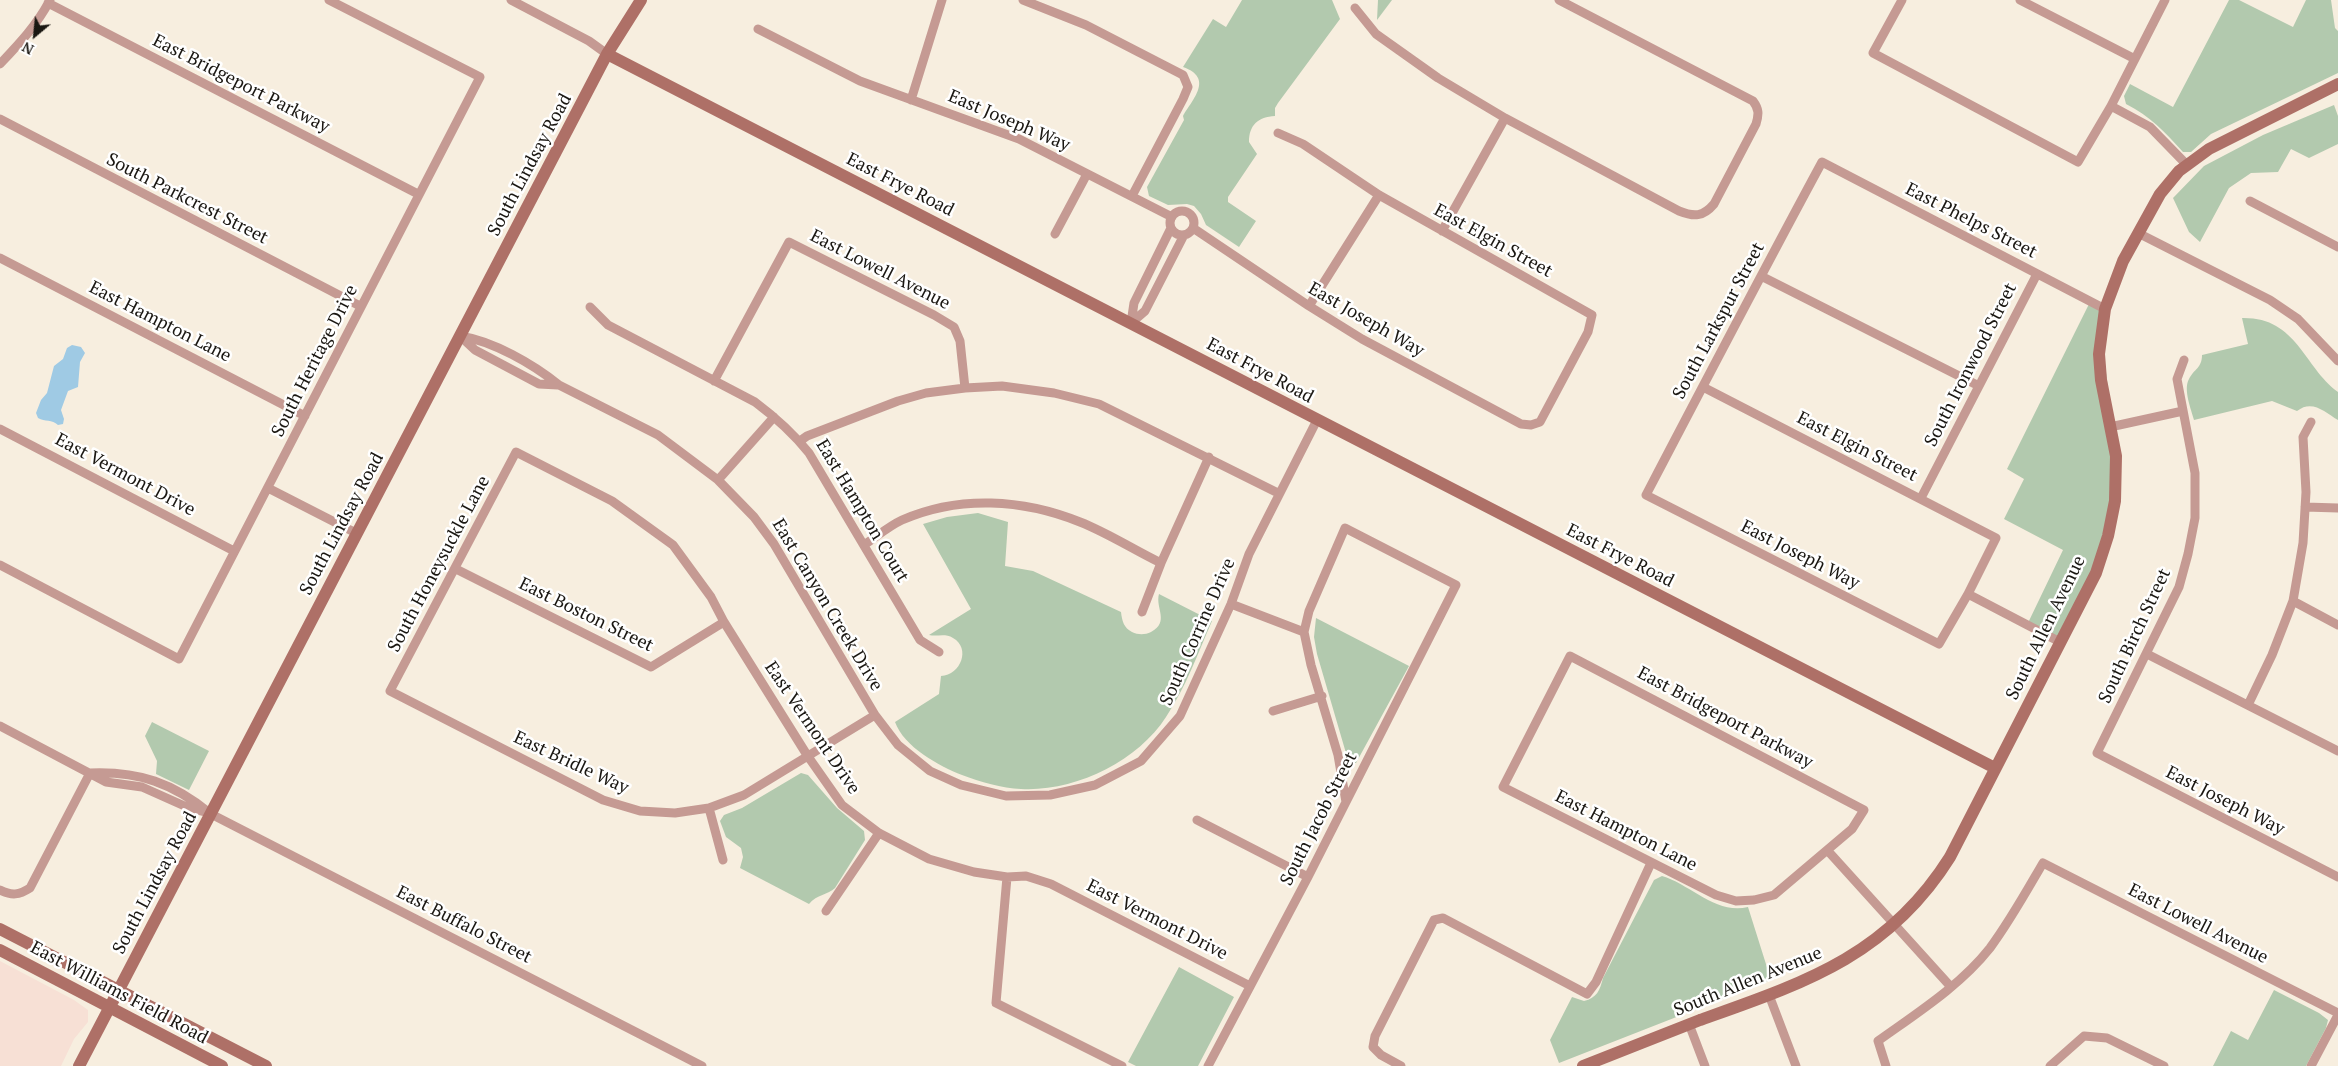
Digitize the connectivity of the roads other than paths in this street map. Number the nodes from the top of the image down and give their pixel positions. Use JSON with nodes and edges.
{"nodes":[{"id":1,"x":329,"y":0,"type":"edge"},
{"id":2,"x":510,"y":0,"type":"edge"},
{"id":3,"x":641,"y":0,"type":"edge"},
{"id":4,"x":942,"y":0,"type":"edge"},
{"id":5,"x":1023,"y":0,"type":"edge"},
{"id":6,"x":1559,"y":0,"type":"edge"},
{"id":7,"x":1902,"y":0,"type":"edge"},
{"id":8,"x":2020,"y":0,"type":"edge"},
{"id":9,"x":2165,"y":0,"type":"edge"},
{"id":10,"x":49,"y":2,"type":"edge"},
{"id":11,"x":1571,"y":3,"type":"edge"},
{"id":12,"x":1355,"y":8,"type":"dead end"},
{"id":13,"x":758,"y":29,"type":"dead end"},
{"id":14,"x":607,"y":54,"type":"junction"},
{"id":15,"x":2135,"y":59,"type":"junction"},
{"id":16,"x":0,"y":64,"type":"edge"},
{"id":17,"x":2338,"y":84,"type":"edge"},
{"id":18,"x":911,"y":100,"type":"junction"},
{"id":19,"x":2111,"y":106,"type":"junction"},
{"id":20,"x":1505,"y":118,"type":"junction"},
{"id":21,"x":0,"y":120,"type":"edge"},
{"id":22,"x":1278,"y":133,"type":"dead end"},
{"id":23,"x":1822,"y":162,"type":"joint"},
{"id":24,"x":2187,"y":165,"type":"junction"},
{"id":25,"x":1087,"y":174,"type":"junction"},
{"id":26,"x":418,"y":194,"type":"junction"},
{"id":27,"x":1379,"y":195,"type":"junction"},
{"id":28,"x":1132,"y":196,"type":"junction"},
{"id":29,"x":2250,"y":201,"type":"dead end"},
{"id":30,"x":1172,"y":217,"type":"junction"},
{"id":31,"x":1172,"y":228,"type":"junction"},
{"id":32,"x":1193,"y":228,"type":"junction"},
{"id":33,"x":1442,"y":231,"type":"junction"},
{"id":34,"x":2138,"y":233,"type":"junction"},
{"id":35,"x":1055,"y":234,"type":"dead end"},
{"id":36,"x":1184,"y":235,"type":"junction"},
{"id":37,"x":2338,"y":247,"type":"edge"},
{"id":38,"x":0,"y":258,"type":"edge"},
{"id":39,"x":2037,"y":274,"type":"junction"},
{"id":40,"x":1761,"y":276,"type":"junction"},
{"id":41,"x":360,"y":306,"type":"junction"},
{"id":42,"x":1309,"y":306,"type":"junction"},
{"id":43,"x":590,"y":307,"type":"dead end"},
{"id":44,"x":2105,"y":309,"type":"junction"},
{"id":45,"x":1132,"y":323,"type":"junction"},
{"id":46,"x":460,"y":336,"type":"junction"},
{"id":47,"x":2184,"y":360,"type":"dead end"},
{"id":48,"x":2338,"y":361,"type":"edge"},
{"id":49,"x":714,"y":380,"type":"junction"},
{"id":50,"x":1703,"y":386,"type":"junction"},
{"id":51,"x":1979,"y":386,"type":"junction"},
{"id":52,"x":965,"y":388,"type":"junction"},
{"id":53,"x":2183,"y":411,"type":"junction"},
{"id":54,"x":305,"y":416,"type":"junction"},
{"id":55,"x":774,"y":417,"type":"junction"},
{"id":56,"x":1317,"y":420,"type":"junction"},
{"id":57,"x":2311,"y":422,"type":"dead end"},
{"id":58,"x":1531,"y":425,"type":"joint"},
{"id":59,"x":0,"y":428,"type":"edge"},
{"id":60,"x":2110,"y":428,"type":"junction"},
{"id":61,"x":800,"y":441,"type":"junction"},
{"id":62,"x":516,"y":452,"type":"joint"},
{"id":63,"x":1209,"y":457,"type":"junction"},
{"id":64,"x":718,"y":480,"type":"junction"},
{"id":65,"x":268,"y":488,"type":"junction"},
{"id":66,"x":1278,"y":493,"type":"junction"},
{"id":67,"x":1646,"y":496,"type":"joint"},
{"id":68,"x":1921,"y":498,"type":"junction"},
{"id":69,"x":2305,"y":507,"type":"junction"},
{"id":70,"x":2338,"y":508,"type":"edge"},
{"id":71,"x":356,"y":533,"type":"junction"},
{"id":72,"x":864,"y":545,"type":"junction"},
{"id":73,"x":234,"y":551,"type":"junction"},
{"id":74,"x":1161,"y":563,"type":"junction"},
{"id":75,"x":0,"y":565,"type":"edge"},
{"id":76,"x":456,"y":569,"type":"junction"},
{"id":77,"x":1968,"y":594,"type":"junction"},
{"id":78,"x":2293,"y":601,"type":"junction"},
{"id":79,"x":1231,"y":604,"type":"junction"},
{"id":80,"x":1142,"y":612,"type":"dead end"},
{"id":81,"x":724,"y":622,"type":"junction"},
{"id":82,"x":2338,"y":625,"type":"edge"},
{"id":83,"x":1304,"y":632,"type":"junction"},
{"id":84,"x":2060,"y":642,"type":"junction"},
{"id":85,"x":939,"y":652,"type":"dead end"},
{"id":86,"x":2147,"y":654,"type":"junction"},
{"id":87,"x":1570,"y":656,"type":"joint"},
{"id":88,"x":390,"y":690,"type":"joint"},
{"id":89,"x":1322,"y":696,"type":"junction"},
{"id":90,"x":2248,"y":705,"type":"junction"},
{"id":91,"x":1272,"y":710,"type":"dead end"},
{"id":92,"x":875,"y":715,"type":"junction"},
{"id":93,"x":0,"y":726,"type":"edge"},
{"id":94,"x":2338,"y":751,"type":"edge"},
{"id":95,"x":2097,"y":753,"type":"joint"},
{"id":96,"x":807,"y":755,"type":"junction"},
{"id":97,"x":1995,"y":768,"type":"junction"},
{"id":98,"x":90,"y":772,"type":"junction"},
{"id":99,"x":1050,"y":795,"type":"joint"},
{"id":100,"x":1346,"y":802,"type":"junction"},
{"id":101,"x":709,"y":808,"type":"junction"},
{"id":102,"x":212,"y":814,"type":"junction"},
{"id":103,"x":1196,"y":820,"type":"dead end"},
{"id":104,"x":879,"y":833,"type":"junction"},
{"id":105,"x":1828,"y":851,"type":"junction"},
{"id":106,"x":723,"y":860,"type":"dead end"},
{"id":107,"x":1651,"y":863,"type":"junction"},
{"id":108,"x":1007,"y":877,"type":"junction"},
{"id":109,"x":1308,"y":877,"type":"junction"},
{"id":110,"x":2338,"y":878,"type":"edge"},
{"id":111,"x":0,"y":890,"type":"edge"},
{"id":112,"x":826,"y":911,"type":"dead end"},
{"id":113,"x":1896,"y":924,"type":"junction"},
{"id":114,"x":0,"y":929,"type":"edge"},
{"id":115,"x":0,"y":950,"type":"edge"},
{"id":116,"x":1250,"y":986,"type":"junction"},
{"id":117,"x":1951,"y":986,"type":"junction"},
{"id":118,"x":118,"y":990,"type":"junction"},
{"id":119,"x":1769,"y":995,"type":"junction"},
{"id":120,"x":108,"y":1008,"type":"junction"},
{"id":121,"x":2338,"y":1014,"type":"edge"},
{"id":122,"x":1689,"y":1024,"type":"junction"},
{"id":123,"x":79,"y":1066,"type":"edge"},
{"id":124,"x":222,"y":1066,"type":"edge"},
{"id":125,"x":266,"y":1066,"type":"edge"},
{"id":126,"x":702,"y":1066,"type":"edge"},
{"id":127,"x":1122,"y":1066,"type":"edge"},
{"id":128,"x":1208,"y":1066,"type":"edge"},
{"id":129,"x":1401,"y":1066,"type":"edge"},
{"id":130,"x":1583,"y":1066,"type":"edge"},
{"id":131,"x":1705,"y":1066,"type":"edge"},
{"id":132,"x":1796,"y":1066,"type":"edge"},
{"id":133,"x":1886,"y":1066,"type":"edge"},
{"id":134,"x":2050,"y":1066,"type":"edge"},
{"id":135,"x":2164,"y":1066,"type":"edge"},
{"id":136,"x":2312,"y":1066,"type":"edge"}],
"edges":[{"from":1,"to":26,"type":"street","name":"South Heritage Drive"},
{"from":2,"to":14,"type":"street","name":"East Frye Road"},
{"from":3,"to":14,"type":"street","name":"South Lindsay Road"},
{"from":4,"to":18,"type":"street"},
{"from":5,"to":28,"type":"street"},
{"from":6,"to":11,"type":"street"},
{"from":7,"to":19,"type":"street"},
{"from":8,"to":15,"type":"street"},
{"from":9,"to":15,"type":"street"},
{"from":10,"to":16,"type":"street"},
{"from":10,"to":26,"type":"street","name":"East Bridgeport Parkway"},
{"from":11,"to":20,"type":"street"},
{"from":12,"to":20,"type":"street"},
{"from":13,"to":18,"type":"street","name":"East Joseph Way"},
{"from":14,"to":45,"type":"street","name":"East Frye Road"},
{"from":14,"to":46,"type":"street","name":"South Lindsay Road"},
{"from":15,"to":19,"type":"street"},
{"from":17,"to":24,"type":"street","name":"South Allen Avenue"},
{"from":18,"to":25,"type":"street","name":"East Joseph Way"},
{"from":19,"to":24,"type":"street"},
{"from":20,"to":33,"type":"street"},
{"from":21,"to":41,"type":"street","name":"South Parkcrest Street"},
{"from":22,"to":27,"type":"street","name":"East Elgin Street"},
{"from":23,"to":39,"type":"street","name":"East Phelps Street"},
{"from":23,"to":40,"type":"street","name":"South Larkspur Street"},
{"from":24,"to":34,"type":"street","name":"South Allen Avenue"},
{"from":25,"to":28,"type":"street","name":"East Joseph Way"},
{"from":25,"to":35,"type":"street"},
{"from":26,"to":41,"type":"street","name":"South Heritage Drive"},
{"from":27,"to":33,"type":"street","name":"East Elgin Street"},
{"from":27,"to":42,"type":"street"},
{"from":28,"to":30,"type":"street","name":"East Joseph Way"},
{"from":29,"to":37,"type":"street"},
{"from":30,"to":31,"type":"street"},
{"from":30,"to":32,"type":"street","name":"East Joseph Way"},
{"from":31,"to":36,"type":"street"},
{"from":31,"to":45,"type":"street"},
{"from":32,"to":36,"type":"street"},
{"from":32,"to":42,"type":"street","name":"East Joseph Way"},
{"from":33,"to":58,"type":"street","name":"East Elgin Street"},
{"from":34,"to":44,"type":"street","name":"South Allen Avenue"},
{"from":34,"to":48,"type":"street"},
{"from":36,"to":45,"type":"street"},
{"from":38,"to":54,"type":"street","name":"East Hampton Lane"},
{"from":39,"to":44,"type":"street","name":"East Phelps Street"},
{"from":39,"to":51,"type":"street","name":"South Ironwood Street"},
{"from":40,"to":50,"type":"street","name":"South Larkspur Street"},
{"from":40,"to":51,"type":"street"},
{"from":41,"to":54,"type":"street","name":"South Heritage Drive"},
{"from":42,"to":58,"type":"street","name":"East Joseph Way"},
{"from":43,"to":49,"type":"street","name":"East Hampton Court"},
{"from":44,"to":60,"type":"street","name":"South Allen Avenue"},
{"from":45,"to":56,"type":"street","name":"East Frye Road"},
{"from":46,"to":64,"type":"street","name":"East Canyon Creek Drive"},
{"from":46,"to":71,"type":"street","name":"South Lindsay Road"},
{"from":47,"to":53,"type":"street","name":"South Birch Street"},
{"from":49,"to":52,"type":"street","name":"East Lowell Avenue"},
{"from":49,"to":55,"type":"street","name":"East Hampton Court"},
{"from":50,"to":67,"type":"street","name":"South Larkspur Street"},
{"from":50,"to":68,"type":"street","name":"East Elgin Street"},
{"from":51,"to":68,"type":"street","name":"South Ironwood Street"},
{"from":52,"to":61,"type":"street"},
{"from":52,"to":63,"type":"street"},
{"from":53,"to":60,"type":"street"},
{"from":53,"to":86,"type":"street","name":"South Birch Street"},
{"from":54,"to":65,"type":"street","name":"South Heritage Drive"},
{"from":55,"to":61,"type":"street","name":"East Hampton Court"},
{"from":55,"to":64,"type":"street"},
{"from":56,"to":66,"type":"street","name":"South Corrine Drive"},
{"from":56,"to":97,"type":"street","name":"East Frye Road"},
{"from":57,"to":69,"type":"street"},
{"from":59,"to":73,"type":"street","name":"East Vermont Drive"},
{"from":60,"to":84,"type":"street","name":"South Allen Avenue"},
{"from":61,"to":72,"type":"street","name":"East Hampton Court"},
{"from":62,"to":76,"type":"street","name":"South Honeysuckle Lane"},
{"from":62,"to":81,"type":"street","name":"East Vermont Drive"},
{"from":63,"to":66,"type":"street"},
{"from":63,"to":74,"type":"street"},
{"from":64,"to":92,"type":"street","name":"East Canyon Creek Drive"},
{"from":65,"to":71,"type":"street"},
{"from":65,"to":73,"type":"street","name":"South Heritage Drive"},
{"from":66,"to":79,"type":"street","name":"South Corrine Drive"},
{"from":67,"to":77,"type":"street","name":"East Joseph Way"},
{"from":68,"to":77,"type":"street","name":"East Elgin Street"},
{"from":69,"to":70,"type":"street"},
{"from":69,"to":78,"type":"street"},
{"from":71,"to":102,"type":"street","name":"South Lindsay Road"},
{"from":72,"to":74,"type":"street"},
{"from":72,"to":85,"type":"street","name":"East Hampton Court"},
{"from":73,"to":75,"type":"street","name":"South Heritage Drive"},
{"from":74,"to":80,"type":"street"},
{"from":76,"to":81,"type":"street","name":"East Boston Street"},
{"from":76,"to":88,"type":"street","name":"South Honeysuckle Lane"},
{"from":77,"to":84,"type":"street"},
{"from":78,"to":82,"type":"street"},
{"from":78,"to":90,"type":"street"},
{"from":79,"to":83,"type":"street"},
{"from":79,"to":99,"type":"street","name":"South Corrine Drive"},
{"from":81,"to":96,"type":"street","name":"East Vermont Drive"},
{"from":83,"to":89,"type":"street"},
{"from":83,"to":100,"type":"street","name":"South Jacob Street"},
{"from":84,"to":97,"type":"street","name":"South Allen Avenue"},
{"from":86,"to":90,"type":"street"},
{"from":86,"to":95,"type":"street","name":"South Birch Street"},
{"from":87,"to":105,"type":"street","name":"East Bridgeport Parkway"},
{"from":87,"to":107,"type":"street","name":"East Hampton Lane"},
{"from":88,"to":101,"type":"street","name":"East Bridle Way"},
{"from":89,"to":91,"type":"street"},
{"from":89,"to":100,"type":"street"},
{"from":90,"to":94,"type":"street"},
{"from":92,"to":96,"type":"street","name":"East Bridle Way"},
{"from":92,"to":99,"type":"street","name":"East Canyon Creek Drive"},
{"from":93,"to":98,"type":"street","name":"East Buffalo Street"},
{"from":95,"to":110,"type":"street","name":"East Joseph Way"},
{"from":96,"to":101,"type":"street","name":"East Bridle Way"},
{"from":96,"to":104,"type":"street","name":"East Vermont Drive"},
{"from":97,"to":113,"type":"street","name":"South Allen Avenue"},
{"from":98,"to":102,"type":"street","name":"East Buffalo Street"},
{"from":98,"to":111,"type":"street"},
{"from":100,"to":109,"type":"street","name":"South Jacob Street"},
{"from":101,"to":106,"type":"street"},
{"from":102,"to":118,"type":"street","name":"South Lindsay Road"},
{"from":102,"to":126,"type":"street","name":"East Buffalo Street"},
{"from":103,"to":109,"type":"street"},
{"from":104,"to":108,"type":"street","name":"East Vermont Drive"},
{"from":104,"to":112,"type":"street"},
{"from":105,"to":107,"type":"street","name":"East Hampton Lane"},
{"from":105,"to":113,"type":"street"},
{"from":107,"to":129,"type":"street"},
{"from":108,"to":116,"type":"street","name":"East Vermont Drive"},
{"from":108,"to":127,"type":"street"},
{"from":109,"to":116,"type":"street","name":"South Jacob Street"},
{"from":113,"to":117,"type":"street"},
{"from":113,"to":119,"type":"street","name":"South Allen Avenue"},
{"from":114,"to":118,"type":"street","name":"East Williams Field Road"},
{"from":115,"to":120,"type":"street","name":"East Williams Field Road"},
{"from":116,"to":128,"type":"street","name":"South Jacob Street"},
{"from":117,"to":121,"type":"street","name":"East Lowell Avenue"},
{"from":117,"to":133,"type":"street"},
{"from":118,"to":120,"type":"street","name":"South Lindsay Road"},
{"from":118,"to":125,"type":"street","name":"East Williams Field Road"},
{"from":119,"to":122,"type":"street","name":"South Allen Avenue"},
{"from":119,"to":132,"type":"street"},
{"from":120,"to":123,"type":"street","name":"South Lindsay Road"},
{"from":120,"to":124,"type":"street","name":"East Williams Field Road"},
{"from":121,"to":136,"type":"street"},
{"from":122,"to":130,"type":"street","name":"South Allen Avenue"},
{"from":122,"to":131,"type":"street"},
{"from":134,"to":135,"type":"street"}]}
